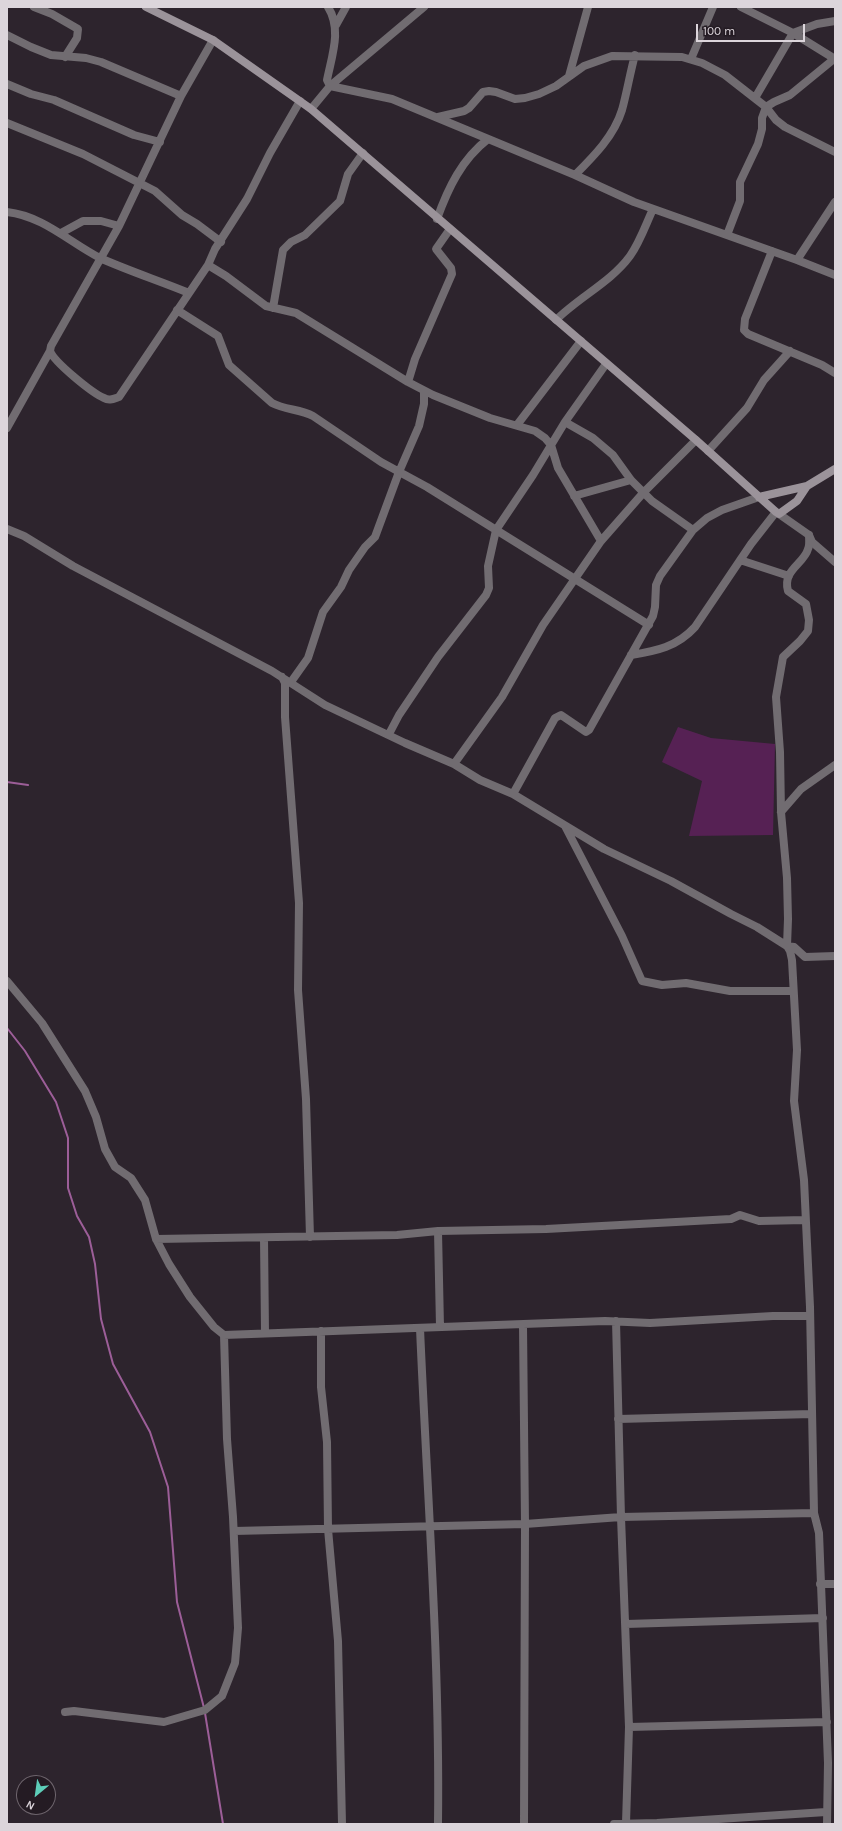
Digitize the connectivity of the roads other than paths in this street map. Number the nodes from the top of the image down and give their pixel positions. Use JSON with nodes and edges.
{"nodes":[{"id":1,"x":34,"y":7,"type":"edge"},
{"id":2,"x":146,"y":7,"type":"edge"},
{"id":3,"x":328,"y":7,"type":"edge"},
{"id":4,"x":346,"y":7,"type":"edge"},
{"id":5,"x":424,"y":7,"type":"edge"},
{"id":6,"x":588,"y":7,"type":"edge"},
{"id":7,"x":713,"y":7,"type":"edge"},
{"id":8,"x":741,"y":7,"type":"edge"},
{"id":9,"x":835,"y":21,"type":"edge"},
{"id":10,"x":336,"y":25,"type":"junction"},
{"id":11,"x":793,"y":33,"type":"junction"},
{"id":12,"x":7,"y":36,"type":"edge"},
{"id":13,"x":213,"y":40,"type":"junction"},
{"id":14,"x":634,"y":55,"type":"junction"},
{"id":15,"x":65,"y":57,"type":"junction"},
{"id":16,"x":691,"y":58,"type":"junction"},
{"id":17,"x":834,"y":59,"type":"edge"},
{"id":18,"x":569,"y":76,"type":"junction"},
{"id":19,"x":7,"y":84,"type":"edge"},
{"id":20,"x":330,"y":86,"type":"junction"},
{"id":21,"x":181,"y":96,"type":"junction"},
{"id":22,"x":755,"y":98,"type":"junction"},
{"id":23,"x":300,"y":101,"type":"junction"},
{"id":24,"x":766,"y":107,"type":"junction"},
{"id":25,"x":311,"y":109,"type":"junction"},
{"id":26,"x":438,"y":117,"type":"junction"},
{"id":27,"x":7,"y":123,"type":"edge"},
{"id":28,"x":488,"y":139,"type":"junction"},
{"id":29,"x":160,"y":142,"type":"junction"},
{"id":30,"x":835,"y":152,"type":"edge"},
{"id":31,"x":363,"y":153,"type":"junction"},
{"id":32,"x":575,"y":175,"type":"junction"},
{"id":33,"x":140,"y":184,"type":"junction"},
{"id":34,"x":835,"y":202,"type":"edge"},
{"id":35,"x":653,"y":209,"type":"junction"},
{"id":36,"x":7,"y":212,"type":"edge"},
{"id":37,"x":437,"y":219,"type":"junction"},
{"id":38,"x":120,"y":226,"type":"junction"},
{"id":39,"x":450,"y":229,"type":"junction"},
{"id":40,"x":61,"y":233,"type":"junction"},
{"id":41,"x":727,"y":235,"type":"junction"},
{"id":42,"x":220,"y":242,"type":"junction"},
{"id":43,"x":772,"y":251,"type":"junction"},
{"id":44,"x":100,"y":258,"type":"junction"},
{"id":45,"x":797,"y":260,"type":"junction"},
{"id":46,"x":208,"y":265,"type":"junction"},
{"id":47,"x":835,"y":275,"type":"edge"},
{"id":48,"x":189,"y":292,"type":"junction"},
{"id":49,"x":273,"y":308,"type":"junction"},
{"id":50,"x":177,"y":310,"type":"junction"},
{"id":51,"x":556,"y":320,"type":"junction"},
{"id":52,"x":581,"y":342,"type":"junction"},
{"id":53,"x":50,"y":351,"type":"junction"},
{"id":54,"x":790,"y":351,"type":"junction"},
{"id":55,"x":606,"y":364,"type":"junction"},
{"id":56,"x":835,"y":373,"type":"edge"},
{"id":57,"x":408,"y":382,"type":"junction"},
{"id":58,"x":424,"y":391,"type":"junction"},
{"id":59,"x":565,"y":422,"type":"junction"},
{"id":60,"x":517,"y":425,"type":"junction"},
{"id":61,"x":7,"y":428,"type":"edge"},
{"id":62,"x":696,"y":440,"type":"junction"},
{"id":63,"x":551,"y":445,"type":"junction"},
{"id":64,"x":708,"y":451,"type":"junction"},
{"id":65,"x":835,"y":469,"type":"edge"},
{"id":66,"x":399,"y":472,"type":"junction"},
{"id":67,"x":631,"y":480,"type":"junction"},
{"id":68,"x":807,"y":486,"type":"junction"},
{"id":69,"x":644,"y":492,"type":"junction"},
{"id":70,"x":574,"y":496,"type":"junction"},
{"id":71,"x":759,"y":497,"type":"junction"},
{"id":72,"x":778,"y":513,"type":"junction"},
{"id":73,"x":7,"y":529,"type":"edge"},
{"id":74,"x":496,"y":530,"type":"junction"},
{"id":75,"x":693,"y":530,"type":"junction"},
{"id":76,"x":809,"y":535,"type":"junction"},
{"id":77,"x":601,"y":541,"type":"junction"},
{"id":78,"x":740,"y":560,"type":"junction"},
{"id":79,"x":835,"y":562,"type":"edge"},
{"id":80,"x":789,"y":576,"type":"junction"},
{"id":81,"x":575,"y":580,"type":"junction"},
{"id":82,"x":649,"y":625,"type":"junction"},
{"id":83,"x":631,"y":656,"type":"junction"},
{"id":84,"x":282,"y":677,"type":"junction"},
{"id":85,"x":291,"y":682,"type":"junction"},
{"id":86,"x":389,"y":734,"type":"junction"},
{"id":87,"x":454,"y":764,"type":"junction"},
{"id":88,"x":835,"y":765,"type":"edge"},
{"id":89,"x":513,"y":794,"type":"junction"},
{"id":90,"x":781,"y":812,"type":"junction"},
{"id":91,"x":565,"y":826,"type":"junction"},
{"id":92,"x":787,"y":946,"type":"junction"},
{"id":93,"x":835,"y":956,"type":"edge"},
{"id":94,"x":7,"y":981,"type":"edge"},
{"id":95,"x":793,"y":991,"type":"junction"},
{"id":96,"x":805,"y":1220,"type":"junction"},
{"id":97,"x":438,"y":1231,"type":"junction"},
{"id":98,"x":310,"y":1237,"type":"junction"},
{"id":99,"x":264,"y":1238,"type":"junction"},
{"id":100,"x":156,"y":1239,"type":"junction"},
{"id":101,"x":810,"y":1316,"type":"junction"},
{"id":102,"x":616,"y":1321,"type":"junction"},
{"id":103,"x":523,"y":1325,"type":"junction"},
{"id":104,"x":440,"y":1327,"type":"junction"},
{"id":105,"x":420,"y":1328,"type":"junction"},
{"id":106,"x":321,"y":1332,"type":"junction"},
{"id":107,"x":265,"y":1333,"type":"junction"},
{"id":108,"x":224,"y":1335,"type":"junction"},
{"id":109,"x":812,"y":1414,"type":"junction"},
{"id":110,"x":618,"y":1419,"type":"junction"},
{"id":111,"x":814,"y":1513,"type":"junction"},
{"id":112,"x":621,"y":1517,"type":"junction"},
{"id":113,"x":526,"y":1524,"type":"junction"},
{"id":114,"x":429,"y":1525,"type":"junction"},
{"id":115,"x":328,"y":1528,"type":"junction"},
{"id":116,"x":234,"y":1531,"type":"junction"},
{"id":117,"x":820,"y":1584,"type":"junction"},
{"id":118,"x":835,"y":1584,"type":"edge"},
{"id":119,"x":823,"y":1618,"type":"junction"},
{"id":120,"x":626,"y":1624,"type":"junction"},
{"id":121,"x":65,"y":1712,"type":"dead end"},
{"id":122,"x":827,"y":1722,"type":"junction"},
{"id":123,"x":630,"y":1727,"type":"junction"},
{"id":124,"x":832,"y":1762,"type":"edge"},
{"id":125,"x":826,"y":1812,"type":"junction"},
{"id":126,"x":342,"y":1824,"type":"edge"},
{"id":127,"x":438,"y":1824,"type":"edge"},
{"id":128,"x":524,"y":1824,"type":"edge"},
{"id":129,"x":614,"y":1824,"type":"edge"},
{"id":130,"x":626,"y":1824,"type":"edge"},
{"id":131,"x":826,"y":1824,"type":"edge"}],
"edges":[{"from":1,"to":15,"type":"street"},
{"from":2,"to":13,"type":"main road"},
{"from":3,"to":10,"type":"street"},
{"from":4,"to":10,"type":"street"},
{"from":5,"to":20,"type":"street"},
{"from":6,"to":18,"type":"street"},
{"from":7,"to":16,"type":"street"},
{"from":8,"to":11,"type":"street"},
{"from":9,"to":11,"type":"street"},
{"from":10,"to":20,"type":"street"},
{"from":11,"to":17,"type":"street"},
{"from":11,"to":22,"type":"street"},
{"from":12,"to":15,"type":"street"},
{"from":13,"to":21,"type":"street"},
{"from":13,"to":23,"type":"main road"},
{"from":14,"to":16,"type":"street"},
{"from":14,"to":18,"type":"street"},
{"from":14,"to":32,"type":"street"},
{"from":15,"to":21,"type":"street"},
{"from":16,"to":22,"type":"street"},
{"from":17,"to":24,"type":"street"},
{"from":18,"to":26,"type":"street"},
{"from":19,"to":29,"type":"street"},
{"from":20,"to":25,"type":"street"},
{"from":20,"to":26,"type":"street"},
{"from":21,"to":29,"type":"street"},
{"from":22,"to":24,"type":"street"},
{"from":23,"to":25,"type":"main road"},
{"from":23,"to":42,"type":"street"},
{"from":24,"to":30,"type":"street"},
{"from":24,"to":41,"type":"street"},
{"from":25,"to":31,"type":"main road"},
{"from":26,"to":28,"type":"street"},
{"from":27,"to":33,"type":"street"},
{"from":28,"to":32,"type":"street"},
{"from":28,"to":37,"type":"street"},
{"from":29,"to":33,"type":"street"},
{"from":31,"to":37,"type":"main road"},
{"from":31,"to":49,"type":"street"},
{"from":32,"to":35,"type":"street"},
{"from":33,"to":38,"type":"street"},
{"from":33,"to":42,"type":"street"},
{"from":34,"to":45,"type":"street"},
{"from":35,"to":41,"type":"street"},
{"from":35,"to":51,"type":"street"},
{"from":36,"to":40,"type":"street"},
{"from":37,"to":39,"type":"main road"},
{"from":38,"to":40,"type":"street"},
{"from":38,"to":44,"type":"street"},
{"from":39,"to":51,"type":"main road"},
{"from":39,"to":57,"type":"street"},
{"from":40,"to":44,"type":"street"},
{"from":41,"to":43,"type":"street"},
{"from":42,"to":46,"type":"street"},
{"from":43,"to":45,"type":"street"},
{"from":43,"to":54,"type":"street"},
{"from":44,"to":48,"type":"street"},
{"from":44,"to":53,"type":"street"},
{"from":45,"to":47,"type":"street"},
{"from":46,"to":48,"type":"street"},
{"from":46,"to":49,"type":"street"},
{"from":48,"to":50,"type":"street"},
{"from":49,"to":57,"type":"street"},
{"from":50,"to":53,"type":"street"},
{"from":50,"to":66,"type":"street"},
{"from":51,"to":52,"type":"main road"},
{"from":52,"to":55,"type":"main road"},
{"from":52,"to":60,"type":"street"},
{"from":53,"to":61,"type":"street"},
{"from":54,"to":56,"type":"street"},
{"from":54,"to":64,"type":"street"},
{"from":55,"to":59,"type":"street"},
{"from":55,"to":62,"type":"main road"},
{"from":57,"to":58,"type":"street"},
{"from":58,"to":60,"type":"street"},
{"from":58,"to":66,"type":"street"},
{"from":59,"to":63,"type":"street"},
{"from":59,"to":67,"type":"street"},
{"from":60,"to":63,"type":"street"},
{"from":62,"to":64,"type":"main road"},
{"from":62,"to":69,"type":"street"},
{"from":63,"to":70,"type":"street"},
{"from":63,"to":74,"type":"street"},
{"from":64,"to":71,"type":"main road"},
{"from":65,"to":68,"type":"main road"},
{"from":66,"to":74,"type":"street"},
{"from":66,"to":85,"type":"street"},
{"from":67,"to":69,"type":"street"},
{"from":67,"to":70,"type":"street"},
{"from":68,"to":71,"type":"main road"},
{"from":68,"to":72,"type":"main road"},
{"from":69,"to":75,"type":"street"},
{"from":69,"to":77,"type":"street"},
{"from":70,"to":77,"type":"street"},
{"from":71,"to":72,"type":"main road"},
{"from":71,"to":75,"type":"street"},
{"from":72,"to":76,"type":"street"},
{"from":72,"to":78,"type":"street"},
{"from":73,"to":84,"type":"street"},
{"from":74,"to":81,"type":"street"},
{"from":74,"to":86,"type":"street"},
{"from":75,"to":82,"type":"street"},
{"from":76,"to":79,"type":"street"},
{"from":76,"to":80,"type":"street"},
{"from":77,"to":81,"type":"street"},
{"from":78,"to":80,"type":"street"},
{"from":78,"to":83,"type":"street"},
{"from":80,"to":90,"type":"street"},
{"from":81,"to":82,"type":"street"},
{"from":81,"to":87,"type":"street"},
{"from":82,"to":83,"type":"street"},
{"from":83,"to":89,"type":"street"},
{"from":84,"to":85,"type":"street"},
{"from":84,"to":98,"type":"street"},
{"from":85,"to":86,"type":"street"},
{"from":86,"to":87,"type":"street"},
{"from":87,"to":89,"type":"street"},
{"from":88,"to":90,"type":"street"},
{"from":89,"to":91,"type":"street"},
{"from":90,"to":92,"type":"street"},
{"from":91,"to":92,"type":"street"},
{"from":91,"to":95,"type":"street"},
{"from":92,"to":93,"type":"street"},
{"from":92,"to":95,"type":"street"},
{"from":94,"to":100,"type":"street"},
{"from":95,"to":96,"type":"street"},
{"from":96,"to":97,"type":"street"},
{"from":96,"to":101,"type":"street"},
{"from":97,"to":98,"type":"street"},
{"from":97,"to":104,"type":"street"},
{"from":98,"to":99,"type":"street"},
{"from":99,"to":100,"type":"street"},
{"from":99,"to":107,"type":"street"},
{"from":100,"to":108,"type":"street"},
{"from":101,"to":102,"type":"street"},
{"from":101,"to":109,"type":"street"},
{"from":102,"to":103,"type":"street"},
{"from":102,"to":110,"type":"street"},
{"from":103,"to":104,"type":"street"},
{"from":103,"to":113,"type":"street"},
{"from":104,"to":105,"type":"street"},
{"from":105,"to":106,"type":"street"},
{"from":105,"to":114,"type":"street"},
{"from":106,"to":107,"type":"street"},
{"from":106,"to":115,"type":"street"},
{"from":107,"to":108,"type":"street"},
{"from":108,"to":116,"type":"street"},
{"from":109,"to":110,"type":"street"},
{"from":109,"to":111,"type":"street"},
{"from":110,"to":112,"type":"street"},
{"from":111,"to":112,"type":"street"},
{"from":111,"to":117,"type":"street"},
{"from":112,"to":113,"type":"street"},
{"from":112,"to":120,"type":"street"},
{"from":113,"to":114,"type":"street"},
{"from":113,"to":128,"type":"street"},
{"from":114,"to":115,"type":"street"},
{"from":114,"to":127,"type":"street"},
{"from":115,"to":116,"type":"street"},
{"from":115,"to":126,"type":"street"},
{"from":116,"to":121,"type":"street"},
{"from":117,"to":118,"type":"street"},
{"from":117,"to":119,"type":"street"},
{"from":119,"to":120,"type":"street"},
{"from":119,"to":122,"type":"street"},
{"from":120,"to":123,"type":"street"},
{"from":122,"to":123,"type":"street"},
{"from":122,"to":124,"type":"street"},
{"from":123,"to":130,"type":"street"},
{"from":124,"to":125,"type":"street"},
{"from":125,"to":130,"type":"street"},
{"from":125,"to":131,"type":"street"},
{"from":129,"to":130,"type":"street"}]}
